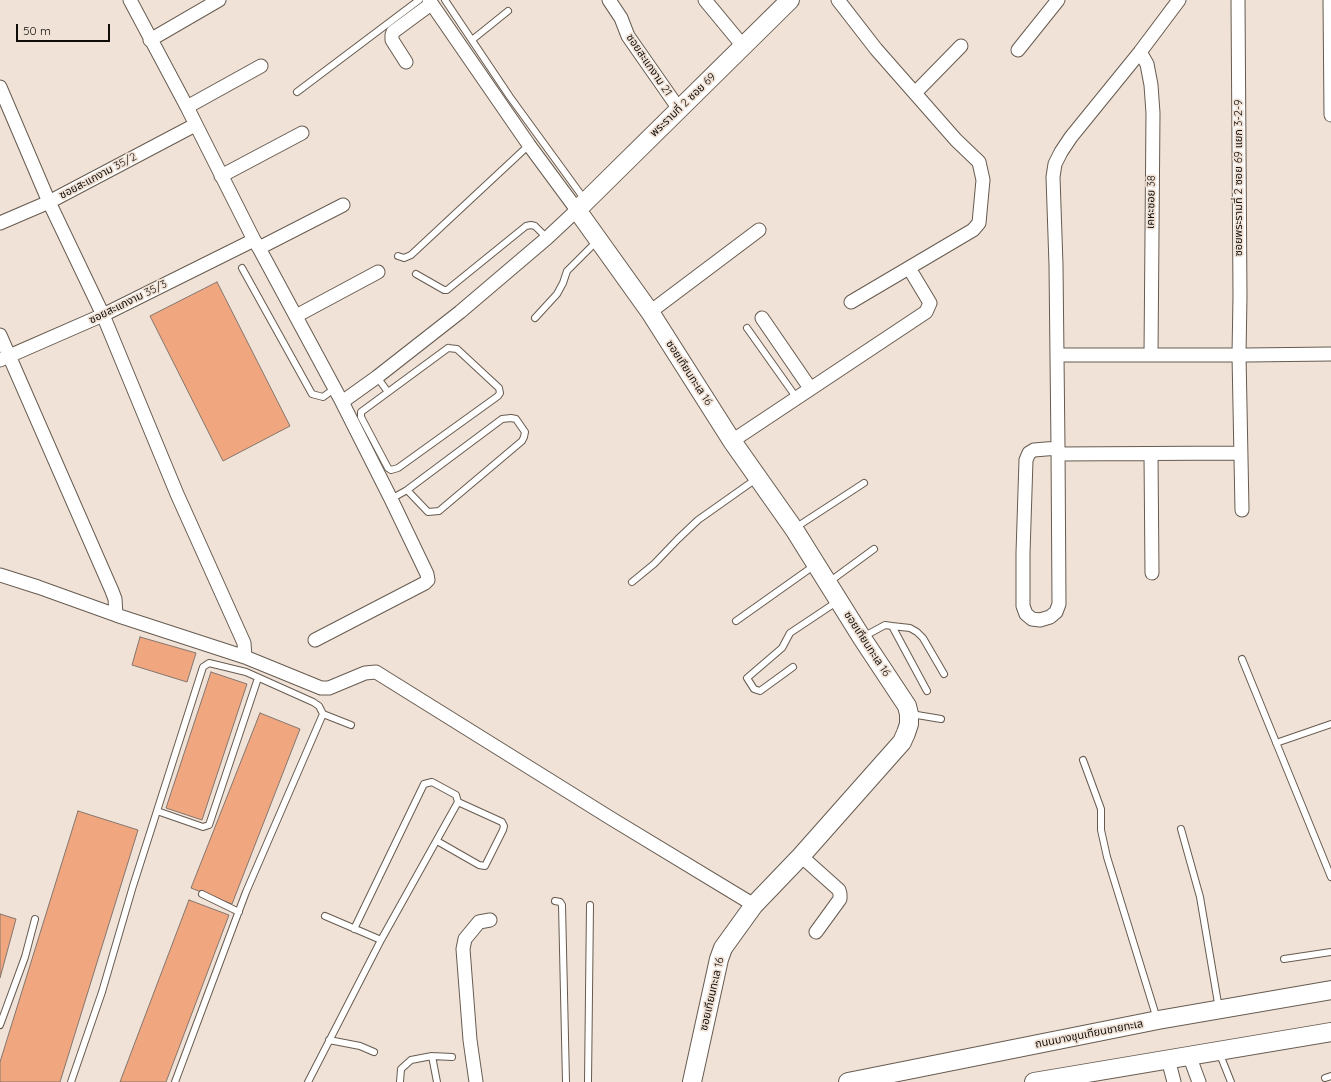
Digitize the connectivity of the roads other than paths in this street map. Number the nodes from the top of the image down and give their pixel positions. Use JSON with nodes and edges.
{"nodes":[{"id":1,"x":130,"y":0,"type":"edge"},
{"id":2,"x":219,"y":0,"type":"edge"},
{"id":3,"x":445,"y":0,"type":"edge"},
{"id":4,"x":609,"y":0,"type":"edge"},
{"id":5,"x":705,"y":0,"type":"edge"},
{"id":6,"x":790,"y":0,"type":"edge"},
{"id":7,"x":838,"y":0,"type":"edge"},
{"id":8,"x":1058,"y":0,"type":"edge"},
{"id":9,"x":1179,"y":0,"type":"edge"},
{"id":10,"x":1238,"y":0,"type":"edge"},
{"id":11,"x":1330,"y":0,"type":"edge"},
{"id":12,"x":426,"y":1,"type":"edge"},
{"id":13,"x":508,"y":11,"type":"dead end"},
{"id":14,"x":1330,"y":36,"type":"edge"},
{"id":15,"x":150,"y":40,"type":"junction"},
{"id":16,"x":472,"y":40,"type":"junction"},
{"id":17,"x":743,"y":46,"type":"junction"},
{"id":18,"x":961,"y":46,"type":"dead end"},
{"id":19,"x":1018,"y":50,"type":"dead end"},
{"id":20,"x":1140,"y":52,"type":"junction"},
{"id":21,"x":406,"y":62,"type":"dead end"},
{"id":22,"x":261,"y":66,"type":"dead end"},
{"id":23,"x":0,"y":87,"type":"edge"},
{"id":24,"x":297,"y":92,"type":"dead end"},
{"id":25,"x":915,"y":93,"type":"junction"},
{"id":26,"x":187,"y":107,"type":"junction"},
{"id":27,"x":679,"y":109,"type":"junction"},
{"id":28,"x":1331,"y":115,"type":"edge"},
{"id":29,"x":195,"y":125,"type":"junction"},
{"id":30,"x":302,"y":133,"type":"dead end"},
{"id":31,"x":529,"y":145,"type":"junction"},
{"id":32,"x":221,"y":176,"type":"junction"},
{"id":33,"x":49,"y":202,"type":"junction"},
{"id":34,"x":343,"y":205,"type":"dead end"},
{"id":35,"x":581,"y":206,"type":"junction"},
{"id":36,"x":0,"y":223,"type":"edge"},
{"id":37,"x":760,"y":230,"type":"dead end"},
{"id":38,"x":547,"y":238,"type":"junction"},
{"id":39,"x":598,"y":240,"type":"junction"},
{"id":40,"x":257,"y":244,"type":"junction"},
{"id":41,"x":398,"y":256,"type":"dead end"},
{"id":42,"x":242,"y":268,"type":"dead end"},
{"id":43,"x":909,"y":268,"type":"junction"},
{"id":44,"x":378,"y":272,"type":"dead end"},
{"id":45,"x":416,"y":274,"type":"dead end"},
{"id":46,"x":852,"y":302,"type":"dead end"},
{"id":47,"x":650,"y":312,"type":"junction"},
{"id":48,"x":103,"y":315,"type":"junction"},
{"id":49,"x":296,"y":316,"type":"junction"},
{"id":50,"x":535,"y":318,"type":"dead end"},
{"id":51,"x":762,"y":318,"type":"dead end"},
{"id":52,"x":747,"y":328,"type":"dead end"},
{"id":53,"x":0,"y":335,"type":"edge"},
{"id":54,"x":1331,"y":354,"type":"edge"},
{"id":55,"x":1057,"y":355,"type":"junction"},
{"id":56,"x":1151,"y":355,"type":"junction"},
{"id":57,"x":1239,"y":355,"type":"junction"},
{"id":58,"x":5,"y":358,"type":"edge"},
{"id":59,"x":377,"y":377,"type":"junction"},
{"id":60,"x":810,"y":388,"type":"junction"},
{"id":61,"x":334,"y":389,"type":"junction"},
{"id":62,"x":388,"y":392,"type":"junction"},
{"id":63,"x":796,"y":397,"type":"junction"},
{"id":64,"x":342,"y":402,"type":"junction"},
{"id":65,"x":732,"y":440,"type":"junction"},
{"id":66,"x":1058,"y":451,"type":"junction"},
{"id":67,"x":1241,"y":453,"type":"junction"},
{"id":68,"x":1151,"y":454,"type":"junction"},
{"id":69,"x":758,"y":478,"type":"junction"},
{"id":70,"x":864,"y":483,"type":"dead end"},
{"id":71,"x":407,"y":490,"type":"junction"},
{"id":72,"x":391,"y":499,"type":"junction"},
{"id":73,"x":1242,"y":510,"type":"dead end"},
{"id":74,"x":794,"y":529,"type":"junction"},
{"id":75,"x":874,"y":549,"type":"dead end"},
{"id":76,"x":816,"y":564,"type":"junction"},
{"id":77,"x":1152,"y":573,"type":"dead end"},
{"id":78,"x":0,"y":575,"type":"edge"},
{"id":79,"x":632,"y":582,"type":"dead end"},
{"id":80,"x":827,"y":583,"type":"junction"},
{"id":81,"x":839,"y":600,"type":"junction"},
{"id":82,"x":116,"y":615,"type":"junction"},
{"id":83,"x":736,"y":621,"type":"dead end"},
{"id":84,"x":892,"y":626,"type":"junction"},
{"id":85,"x":862,"y":638,"type":"junction"},
{"id":86,"x":315,"y":640,"type":"dead end"},
{"id":87,"x":245,"y":657,"type":"junction"},
{"id":88,"x":1242,"y":659,"type":"dead end"},
{"id":89,"x":793,"y":667,"type":"dead end"},
{"id":90,"x":944,"y":674,"type":"dead end"},
{"id":91,"x":258,"y":678,"type":"junction"},
{"id":92,"x":927,"y":691,"type":"dead end"},
{"id":93,"x":323,"y":714,"type":"junction"},
{"id":94,"x":909,"y":714,"type":"junction"},
{"id":95,"x":941,"y":719,"type":"dead end"},
{"id":96,"x":1331,"y":724,"type":"edge"},
{"id":97,"x":351,"y":725,"type":"dead end"},
{"id":98,"x":1276,"y":744,"type":"junction"},
{"id":99,"x":1083,"y":760,"type":"dead end"},
{"id":100,"x":458,"y":802,"type":"junction"},
{"id":101,"x":157,"y":812,"type":"junction"},
{"id":102,"x":1181,"y":829,"type":"dead end"},
{"id":103,"x":437,"y":841,"type":"junction"},
{"id":104,"x":801,"y":856,"type":"junction"},
{"id":105,"x":1331,"y":877,"type":"edge"},
{"id":106,"x":202,"y":894,"type":"dead end"},
{"id":107,"x":555,"y":901,"type":"dead end"},
{"id":108,"x":590,"y":905,"type":"dead end"},
{"id":109,"x":754,"y":905,"type":"junction"},
{"id":110,"x":238,"y":912,"type":"junction"},
{"id":111,"x":325,"y":916,"type":"dead end"},
{"id":112,"x":35,"y":919,"type":"dead end"},
{"id":113,"x":490,"y":920,"type":"dead end"},
{"id":114,"x":354,"y":929,"type":"junction"},
{"id":115,"x":816,"y":932,"type":"dead end"},
{"id":116,"x":381,"y":940,"type":"junction"},
{"id":117,"x":1331,"y":952,"type":"edge"},
{"id":118,"x":1284,"y":959,"type":"dead end"},
{"id":119,"x":1331,"y":990,"type":"edge"},
{"id":120,"x":1219,"y":1010,"type":"junction"},
{"id":121,"x":1158,"y":1020,"type":"junction"},
{"id":122,"x":0,"y":1025,"type":"edge"},
{"id":123,"x":1331,"y":1032,"type":"edge"},
{"id":124,"x":329,"y":1040,"type":"junction"},
{"id":125,"x":1219,"y":1050,"type":"junction"},
{"id":126,"x":374,"y":1052,"type":"dead end"},
{"id":127,"x":432,"y":1056,"type":"junction"},
{"id":128,"x":1189,"y":1056,"type":"junction"},
{"id":129,"x":452,"y":1057,"type":"dead end"},
{"id":130,"x":1168,"y":1059,"type":"junction"},
{"id":131,"x":1079,"y":1078,"type":"edge"},
{"id":132,"x":71,"y":1082,"type":"edge"},
{"id":133,"x":175,"y":1082,"type":"edge"},
{"id":134,"x":308,"y":1082,"type":"edge"},
{"id":135,"x":400,"y":1082,"type":"edge"},
{"id":136,"x":437,"y":1082,"type":"edge"},
{"id":137,"x":476,"y":1082,"type":"edge"},
{"id":138,"x":566,"y":1082,"type":"edge"},
{"id":139,"x":588,"y":1082,"type":"edge"},
{"id":140,"x":692,"y":1082,"type":"edge"},
{"id":141,"x":849,"y":1082,"type":"edge"},
{"id":142,"x":1034,"y":1082,"type":"edge"},
{"id":143,"x":1174,"y":1082,"type":"edge"},
{"id":144,"x":1199,"y":1082,"type":"edge"},
{"id":145,"x":1232,"y":1082,"type":"edge"}],
"edges":[{"from":1,"to":15,"type":"street"},
{"from":2,"to":15,"type":"street"},
{"from":3,"to":16,"type":"lane"},
{"from":4,"to":27,"type":"street","name":"ซอยสะแกงาม 21"},
{"from":5,"to":17,"type":"street"},
{"from":6,"to":17,"type":"street","name":"พระรามที่ 2 ซอย 69"},
{"from":7,"to":25,"type":"street"},
{"from":8,"to":19,"type":"street"},
{"from":9,"to":20,"type":"street"},
{"from":10,"to":57,"type":"street","name":"ซอยพระรามที่ 2 ซอย 69 แยก 3-2-9"},
{"from":11,"to":14,"type":"street"},
{"from":12,"to":21,"type":"street"},
{"from":12,"to":24,"type":"lane"},
{"from":12,"to":31,"type":"street"},
{"from":13,"to":16,"type":"lane"},
{"from":14,"to":28,"type":"street"},
{"from":15,"to":26,"type":"street"},
{"from":16,"to":35,"type":"lane"},
{"from":17,"to":27,"type":"street","name":"พระรามที่ 2 ซอย 69"},
{"from":18,"to":25,"type":"street"},
{"from":20,"to":55,"type":"street"},
{"from":20,"to":56,"type":"street","name":"เคหะซอย 38"},
{"from":22,"to":26,"type":"street"},
{"from":23,"to":33,"type":"street"},
{"from":25,"to":43,"type":"street"},
{"from":26,"to":29,"type":"street"},
{"from":27,"to":35,"type":"street","name":"พระรามที่ 2 ซอย 69"},
{"from":29,"to":32,"type":"street"},
{"from":29,"to":33,"type":"street","name":"ซอยสะแกงาม 35/2"},
{"from":30,"to":32,"type":"street"},
{"from":31,"to":35,"type":"street"},
{"from":31,"to":41,"type":"lane"},
{"from":32,"to":40,"type":"street"},
{"from":33,"to":36,"type":"street","name":"ซอยสะแกงาม 35/2"},
{"from":33,"to":48,"type":"street"},
{"from":34,"to":40,"type":"street","name":"ซอยสะแกงาม 35/3"},
{"from":35,"to":38,"type":"street"},
{"from":35,"to":39,"type":"street","name":"ซอยเทียนทะเล 16"},
{"from":37,"to":47,"type":"street"},
{"from":38,"to":45,"type":"lane"},
{"from":38,"to":59,"type":"street"},
{"from":39,"to":47,"type":"street","name":"ซอยเทียนทะเล 16"},
{"from":39,"to":50,"type":"lane"},
{"from":40,"to":48,"type":"street","name":"ซอยสะแกงาม 35/3"},
{"from":40,"to":49,"type":"street"},
{"from":42,"to":61,"type":"lane"},
{"from":43,"to":46,"type":"street"},
{"from":43,"to":60,"type":"street"},
{"from":44,"to":49,"type":"street"},
{"from":47,"to":65,"type":"street","name":"ซอยเทียนทะเล 16"},
{"from":48,"to":58,"type":"street","name":"ซอยสะแกงาม 35/3"},
{"from":48,"to":87,"type":"street"},
{"from":49,"to":61,"type":"street"},
{"from":51,"to":60,"type":"street"},
{"from":52,"to":63,"type":"lane"},
{"from":53,"to":58,"type":"street"},
{"from":54,"to":57,"type":"street"},
{"from":55,"to":56,"type":"street"},
{"from":55,"to":66,"type":"street"},
{"from":56,"to":57,"type":"street"},
{"from":57,"to":67,"type":"street","name":"ซอยพระรามที่ 2 ซอย 69 แยก 3-2-9"},
{"from":58,"to":82,"type":"street"},
{"from":59,"to":62,"type":"lane"},
{"from":59,"to":64,"type":"street"},
{"from":60,"to":63,"type":"street"},
{"from":61,"to":64,"type":"street"},
{"from":62,"to":62,"type":"lane"},
{"from":63,"to":65,"type":"street"},
{"from":64,"to":72,"type":"street"},
{"from":65,"to":69,"type":"street","name":"ซอยเทียนทะเล 16"},
{"from":66,"to":66,"type":"street"},
{"from":66,"to":68,"type":"street"},
{"from":67,"to":68,"type":"street"},
{"from":67,"to":73,"type":"street","name":"ซอยพระรามที่ 2 ซอย 69 แยก 3-2-9"},
{"from":68,"to":77,"type":"street"},
{"from":69,"to":74,"type":"street","name":"ซอยเทียนทะเล 16"},
{"from":69,"to":79,"type":"lane"},
{"from":70,"to":74,"type":"lane"},
{"from":71,"to":71,"type":"lane"},
{"from":71,"to":72,"type":"lane"},
{"from":72,"to":86,"type":"street"},
{"from":74,"to":76,"type":"street","name":"ซอยเทียนทะเล 16"},
{"from":75,"to":80,"type":"lane"},
{"from":76,"to":80,"type":"street","name":"ซอยเทียนทะเล 16"},
{"from":76,"to":83,"type":"lane"},
{"from":78,"to":82,"type":"street"},
{"from":80,"to":81,"type":"street","name":"ซอยเทียนทะเล 16"},
{"from":81,"to":85,"type":"street","name":"ซอยเทียนทะเล 16"},
{"from":81,"to":89,"type":"lane"},
{"from":82,"to":87,"type":"street"},
{"from":84,"to":85,"type":"lane"},
{"from":84,"to":90,"type":"lane"},
{"from":84,"to":92,"type":"lane"},
{"from":85,"to":94,"type":"street","name":"ซอยเทียนทะเล 16"},
{"from":87,"to":109,"type":"street"},
{"from":88,"to":98,"type":"lane"},
{"from":91,"to":93,"type":"lane"},
{"from":91,"to":101,"type":"lane"},
{"from":91,"to":101,"type":"lane"},
{"from":93,"to":97,"type":"lane"},
{"from":93,"to":110,"type":"lane"},
{"from":94,"to":95,"type":"lane"},
{"from":94,"to":104,"type":"street","name":"ซอยเทียนทะเล 16"},
{"from":96,"to":98,"type":"lane"},
{"from":98,"to":105,"type":"lane"},
{"from":99,"to":121,"type":"lane"},
{"from":100,"to":103,"type":"lane"},
{"from":100,"to":103,"type":"lane"},
{"from":100,"to":114,"type":"lane"},
{"from":101,"to":132,"type":"lane"},
{"from":102,"to":120,"type":"lane"},
{"from":103,"to":116,"type":"lane"},
{"from":104,"to":109,"type":"street","name":"ซอยเทียนทะเล 16"},
{"from":104,"to":115,"type":"street"},
{"from":106,"to":110,"type":"lane"},
{"from":107,"to":138,"type":"lane"},
{"from":108,"to":139,"type":"lane"},
{"from":109,"to":140,"type":"street","name":"ซอยเทียนทะเล 16"},
{"from":110,"to":133,"type":"lane"},
{"from":111,"to":114,"type":"lane"},
{"from":112,"to":122,"type":"lane"},
{"from":113,"to":137,"type":"street"},
{"from":114,"to":116,"type":"lane"},
{"from":116,"to":124,"type":"lane"},
{"from":117,"to":118,"type":"lane"},
{"from":119,"to":120,"type":"street","name":"ถนนบางขุนเทียนชายทะเล"},
{"from":120,"to":121,"type":"street","name":"ถนนบางขุนเทียนชายทะเล"},
{"from":121,"to":141,"type":"street","name":"ถนนบางขุนเทียนชายทะเล"},
{"from":123,"to":125,"type":"street"},
{"from":124,"to":126,"type":"lane"},
{"from":124,"to":134,"type":"lane"},
{"from":125,"to":128,"type":"street"},
{"from":125,"to":145,"type":"lane"},
{"from":127,"to":129,"type":"lane"},
{"from":127,"to":135,"type":"lane"},
{"from":127,"to":136,"type":"lane"},
{"from":128,"to":130,"type":"street"},
{"from":128,"to":144,"type":"street"},
{"from":130,"to":131,"type":"street"},
{"from":130,"to":143,"type":"street"},
{"from":131,"to":142,"type":"street"}]}
